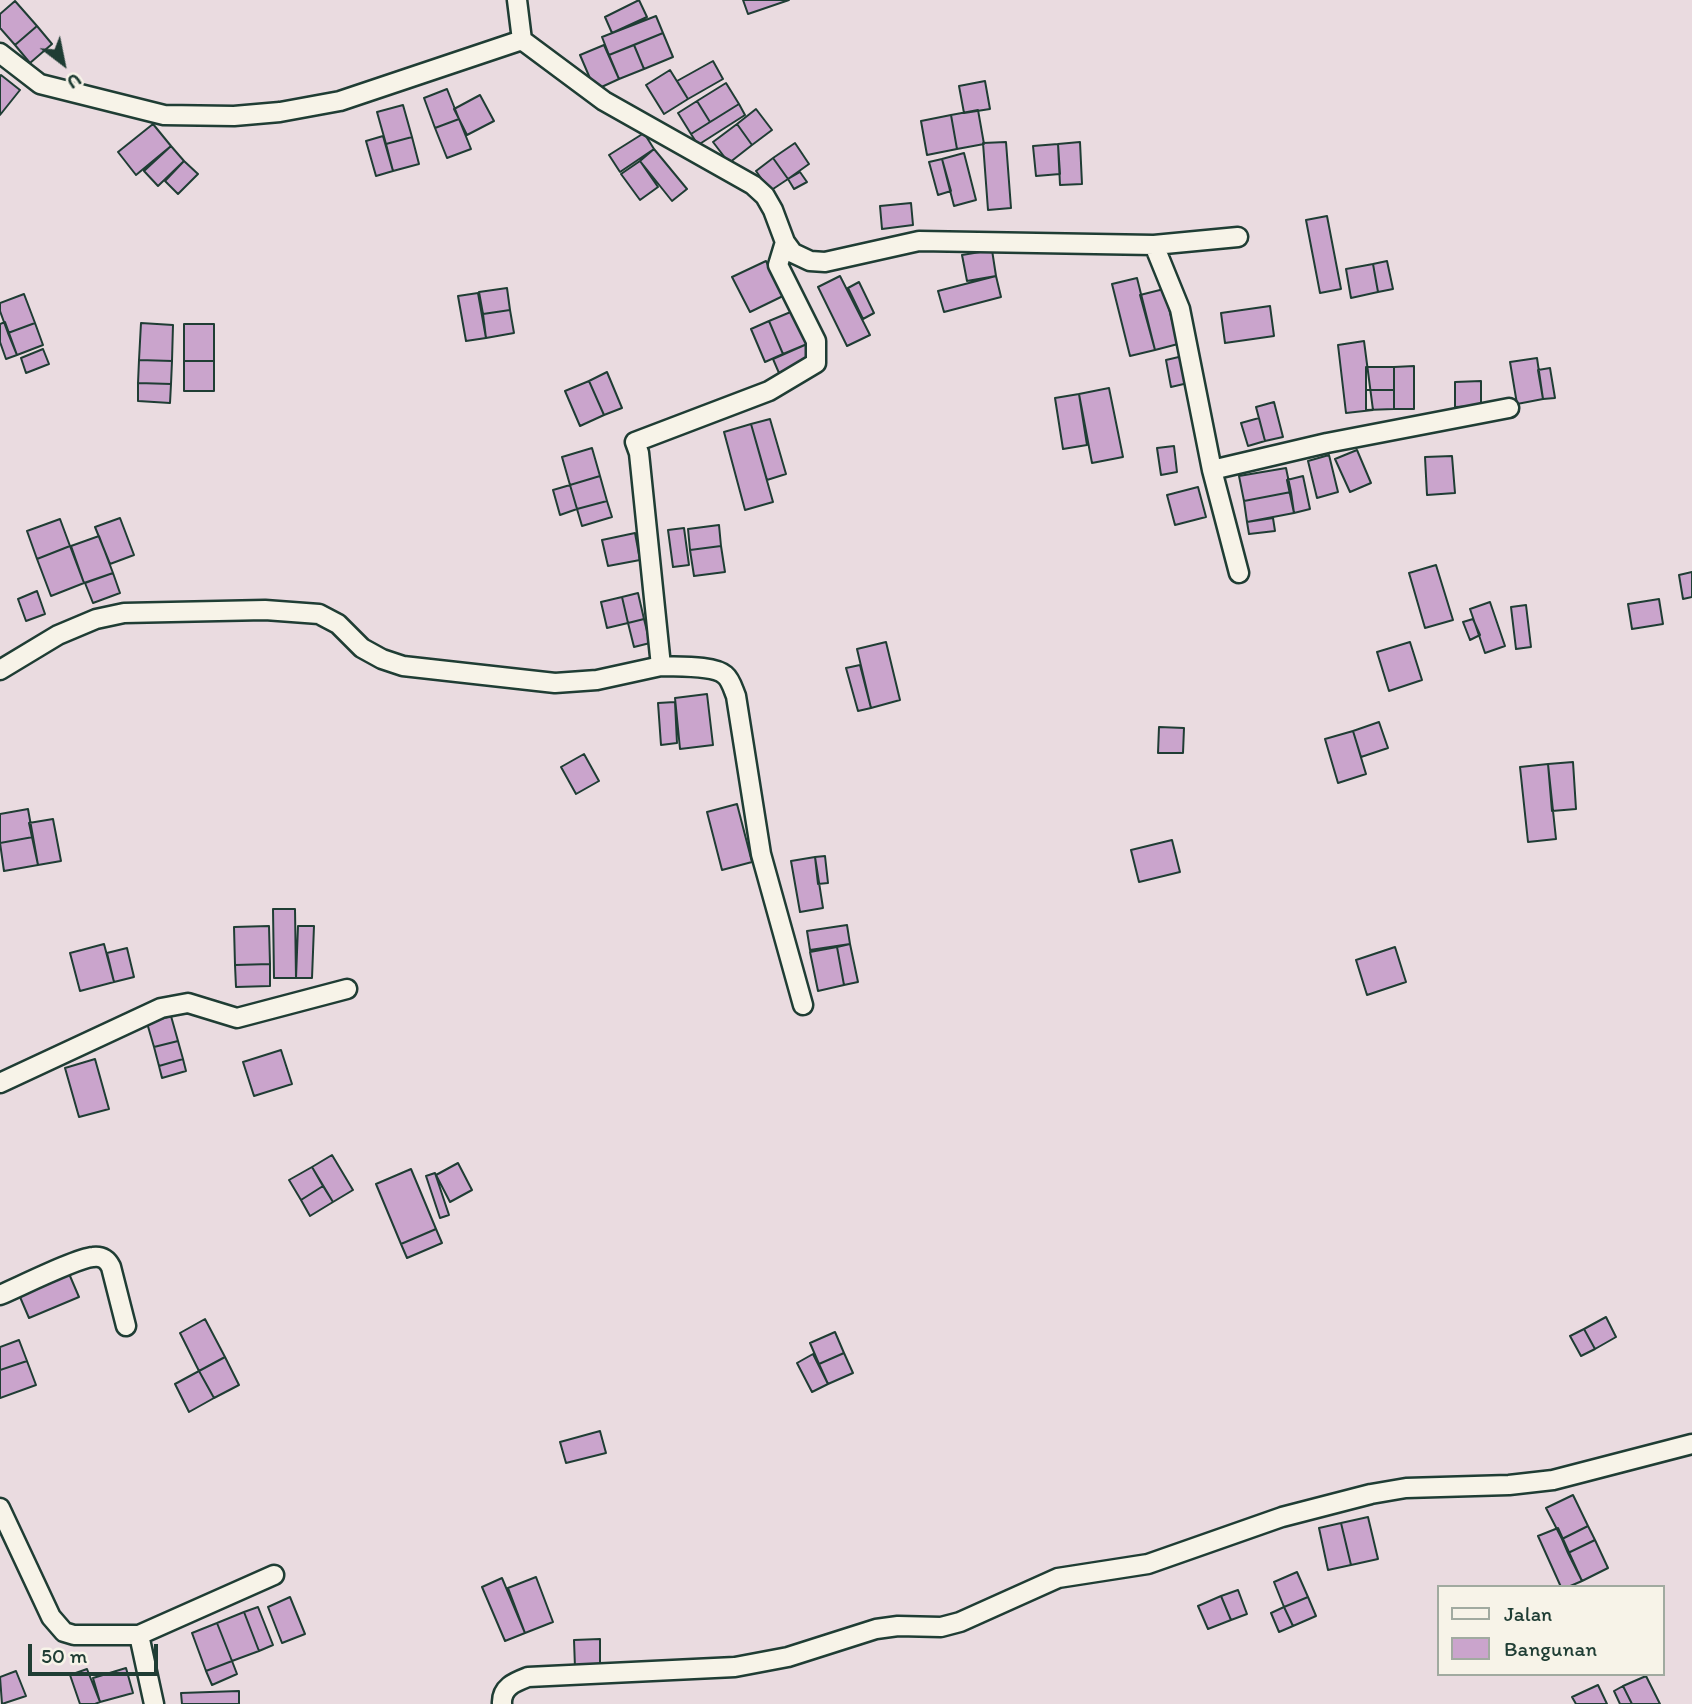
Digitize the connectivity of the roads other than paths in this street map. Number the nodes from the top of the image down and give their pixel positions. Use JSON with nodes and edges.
{"nodes":[{"id":1,"x":517,"y":0,"type":"edge"},
{"id":2,"x":522,"y":40,"type":"junction"},
{"id":3,"x":0,"y":53,"type":"edge"},
{"id":4,"x":1238,"y":237,"type":"dead end"},
{"id":5,"x":786,"y":242,"type":"junction"},
{"id":6,"x":1154,"y":246,"type":"junction"},
{"id":7,"x":1509,"y":408,"type":"dead end"},
{"id":8,"x":1212,"y":470,"type":"junction"},
{"id":9,"x":1239,"y":573,"type":"dead end"},
{"id":10,"x":661,"y":666,"type":"junction"},
{"id":11,"x":0,"y":670,"type":"edge"},
{"id":12,"x":347,"y":989,"type":"dead end"},
{"id":13,"x":803,"y":1005,"type":"dead end"},
{"id":14,"x":0,"y":1083,"type":"edge"},
{"id":15,"x":0,"y":1296,"type":"edge"},
{"id":16,"x":126,"y":1326,"type":"dead end"},
{"id":17,"x":1692,"y":1444,"type":"edge"},
{"id":18,"x":0,"y":1508,"type":"edge"},
{"id":19,"x":274,"y":1575,"type":"dead end"},
{"id":20,"x":139,"y":1635,"type":"junction"},
{"id":21,"x":154,"y":1704,"type":"edge"},
{"id":22,"x":502,"y":1704,"type":"edge"}],
"edges":[{"from":1,"to":2,"type":"street"},
{"from":2,"to":3,"type":"street"},
{"from":2,"to":5,"type":"street"},
{"from":4,"to":6,"type":"street"},
{"from":5,"to":6,"type":"street"},
{"from":5,"to":10,"type":"street"},
{"from":6,"to":8,"type":"street"},
{"from":7,"to":8,"type":"street"},
{"from":8,"to":9,"type":"street"},
{"from":10,"to":11,"type":"street"},
{"from":10,"to":13,"type":"street"},
{"from":12,"to":14,"type":"street"},
{"from":15,"to":16,"type":"street"},
{"from":17,"to":22,"type":"street"},
{"from":18,"to":20,"type":"street"},
{"from":19,"to":20,"type":"street"},
{"from":20,"to":21,"type":"street"}]}
